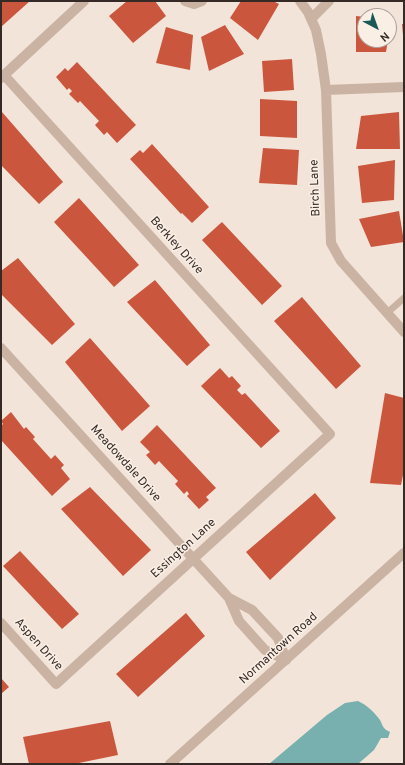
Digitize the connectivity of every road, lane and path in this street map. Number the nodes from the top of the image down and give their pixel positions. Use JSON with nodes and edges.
{"nodes":[{"id":1,"x":84,"y":1,"type":"edge"},
{"id":2,"x":185,"y":1,"type":"edge"},
{"id":3,"x":202,"y":1,"type":"edge"},
{"id":4,"x":300,"y":1,"type":"edge"},
{"id":5,"x":329,"y":1,"type":"edge"},
{"id":6,"x":311,"y":19,"type":"junction"},
{"id":7,"x":2,"y":77,"type":"edge"},
{"id":8,"x":404,"y":87,"type":"edge"},
{"id":9,"x":326,"y":90,"type":"junction"},
{"id":10,"x":404,"y":298,"type":"edge"},
{"id":11,"x":387,"y":313,"type":"junction"},
{"id":12,"x":404,"y":332,"type":"edge"},
{"id":13,"x":1,"y":348,"type":"edge"},
{"id":14,"x":330,"y":434,"type":"joint"},
{"id":15,"x":404,"y":553,"type":"edge"},
{"id":16,"x":193,"y":558,"type":"junction"},
{"id":17,"x":229,"y":598,"type":"junction"},
{"id":18,"x":1,"y":623,"type":"edge"},
{"id":19,"x":286,"y":660,"type":"junction"},
{"id":20,"x":56,"y":684,"type":"joint"},
{"id":21,"x":170,"y":764,"type":"edge"}],
"edges":[{"from":1,"to":7,"type":"street"},
{"from":2,"to":3,"type":"street"},
{"from":4,"to":6,"type":"street","name":"Birch Lane"},
{"from":5,"to":6,"type":"street"},
{"from":6,"to":9,"type":"street","name":"Birch Lane"},
{"from":7,"to":14,"type":"street","name":"Berkley Drive"},
{"from":8,"to":9,"type":"street"},
{"from":9,"to":11,"type":"street","name":"Birch Lane"},
{"from":10,"to":11,"type":"lane"},
{"from":11,"to":12,"type":"street","name":"Birch Lane"},
{"from":13,"to":16,"type":"street","name":"Meadowdale Drive"},
{"from":14,"to":16,"type":"street","name":"Essington Lane"},
{"from":15,"to":19,"type":"street","name":"Normantown Road"},
{"from":16,"to":17,"type":"street","name":"Meadowdale Drive"},
{"from":16,"to":20,"type":"street","name":"Essington Lane"},
{"from":17,"to":19,"type":"street","name":"Meadowdale Drive"},
{"from":17,"to":19,"type":"street","name":"Meadowdale Drive"},
{"from":18,"to":20,"type":"street","name":"Aspen Drive"},
{"from":19,"to":21,"type":"street","name":"Normantown Road"}]}
